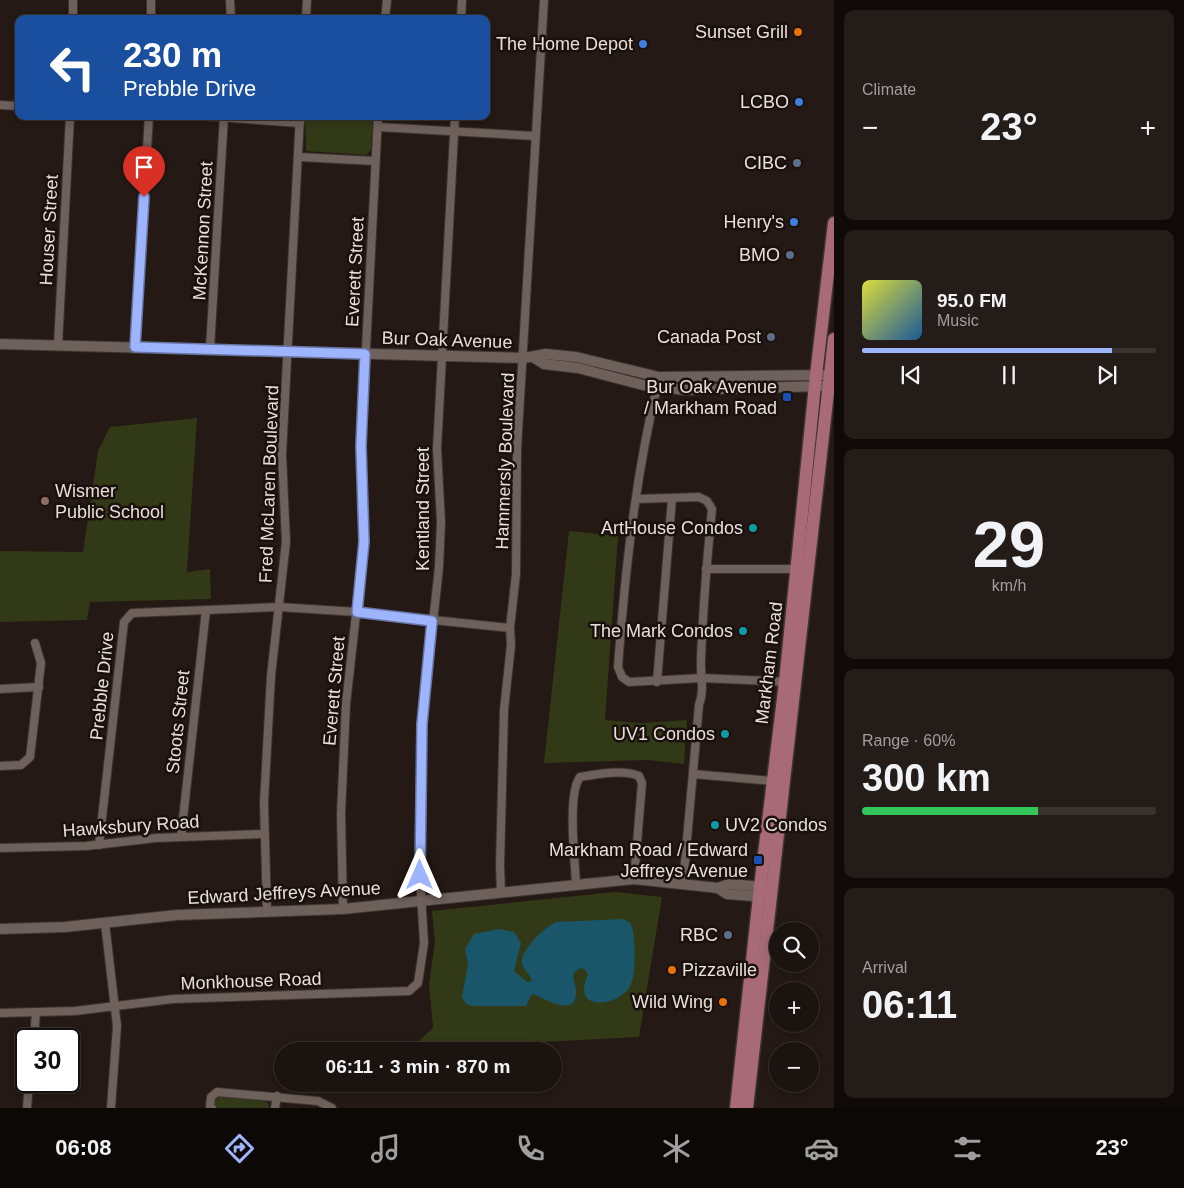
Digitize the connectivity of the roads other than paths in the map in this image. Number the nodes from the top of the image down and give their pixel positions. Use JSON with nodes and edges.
{"nodes":[{"id":1,"x":73,"y":0,"type":"edge"},
{"id":2,"x":152,"y":0,"type":"edge"},
{"id":3,"x":230,"y":0,"type":"edge"},
{"id":4,"x":307,"y":0,"type":"edge"},
{"id":5,"x":387,"y":0,"type":"edge"},
{"id":6,"x":462,"y":0,"type":"edge"},
{"id":7,"x":544,"y":0,"type":"edge"},
{"id":8,"x":73,"y":15,"type":"edge"},
{"id":9,"x":151,"y":15,"type":"edge"},
{"id":10,"x":231,"y":15,"type":"edge"},
{"id":11,"x":306,"y":15,"type":"edge"},
{"id":12,"x":386,"y":15,"type":"edge"},
{"id":13,"x":461,"y":15,"type":"edge"},
{"id":14,"x":0,"y":105,"type":"edge"},
{"id":15,"x":15,"y":106,"type":"edge"},
{"id":16,"x":70,"y":120,"type":"edge"},
{"id":17,"x":149,"y":120,"type":"edge"},
{"id":18,"x":224,"y":120,"type":"edge"},
{"id":19,"x":300,"y":120,"type":"edge"},
{"id":20,"x":378,"y":120,"type":"edge"},
{"id":21,"x":455,"y":120,"type":"edge"},
{"id":22,"x":378,"y":127,"type":"junction"},
{"id":23,"x":454,"y":132,"type":"junction"},
{"id":24,"x":535,"y":136,"type":"junction"},
{"id":25,"x":298,"y":157,"type":"junction"},
{"id":26,"x":375,"y":161,"type":"junction"},
{"id":27,"x":834,"y":222,"type":"edge"},
{"id":28,"x":834,"y":339,"type":"edge"},
{"id":29,"x":0,"y":344,"type":"edge"},
{"id":30,"x":58,"y":345,"type":"junction"},
{"id":31,"x":135,"y":347,"type":"junction"},
{"id":32,"x":210,"y":348,"type":"junction"},
{"id":33,"x":290,"y":351,"type":"junction"},
{"id":34,"x":365,"y":354,"type":"junction"},
{"id":35,"x":442,"y":356,"type":"junction"},
{"id":36,"x":528,"y":358,"type":"junction"},
{"id":37,"x":816,"y":380,"type":"junction"},
{"id":38,"x":832,"y":380,"type":"edge"},
{"id":39,"x":658,"y":387,"type":"junction"},
{"id":40,"x":672,"y":498,"type":"junction"},
{"id":41,"x":636,"y":499,"type":"junction"},
{"id":42,"x":798,"y":569,"type":"junction"},
{"id":43,"x":706,"y":570,"type":"junction"},
{"id":44,"x":279,"y":607,"type":"junction"},
{"id":45,"x":206,"y":610,"type":"junction"},
{"id":46,"x":357,"y":612,"type":"junction"},
{"id":47,"x":432,"y":621,"type":"junction"},
{"id":48,"x":510,"y":628,"type":"junction"},
{"id":49,"x":36,"y":643,"type":"dead end"},
{"id":50,"x":702,"y":678,"type":"junction"},
{"id":51,"x":657,"y":682,"type":"junction"},
{"id":52,"x":791,"y":682,"type":"junction"},
{"id":53,"x":39,"y":688,"type":"junction"},
{"id":54,"x":0,"y":689,"type":"edge"},
{"id":55,"x":0,"y":766,"type":"edge"},
{"id":56,"x":693,"y":774,"type":"junction"},
{"id":57,"x":773,"y":781,"type":"junction"},
{"id":58,"x":264,"y":834,"type":"junction"},
{"id":59,"x":181,"y":836,"type":"junction"},
{"id":60,"x":99,"y":845,"type":"junction"},
{"id":61,"x":0,"y":848,"type":"edge"},
{"id":62,"x":634,"y":879,"type":"junction"},
{"id":63,"x":576,"y":884,"type":"junction"},
{"id":64,"x":683,"y":884,"type":"junction"},
{"id":65,"x":501,"y":892,"type":"junction"},
{"id":66,"x":766,"y":892,"type":"junction"},
{"id":67,"x":420,"y":900,"type":"junction"},
{"id":68,"x":343,"y":909,"type":"junction"},
{"id":69,"x":267,"y":912,"type":"junction"},
{"id":70,"x":106,"y":923,"type":"junction"},
{"id":71,"x":0,"y":929,"type":"edge"},
{"id":72,"x":116,"y":1006,"type":"junction"},
{"id":73,"x":36,"y":1012,"type":"junction"},
{"id":74,"x":0,"y":1013,"type":"edge"},
{"id":75,"x":35,"y":1028,"type":"edge"},
{"id":76,"x":29,"y":1093,"type":"edge"},
{"id":77,"x":276,"y":1096,"type":"junction"},
{"id":78,"x":27,"y":1108,"type":"edge"},
{"id":79,"x":111,"y":1108,"type":"edge"},
{"id":80,"x":212,"y":1108,"type":"edge"},
{"id":81,"x":275,"y":1108,"type":"edge"},
{"id":82,"x":332,"y":1108,"type":"edge"},
{"id":83,"x":736,"y":1108,"type":"edge"},
{"id":84,"x":747,"y":1108,"type":"edge"}],
"edges":[{"from":1,"to":8,"type":"street"},
{"from":2,"to":9,"type":"street"},
{"from":3,"to":10,"type":"street"},
{"from":4,"to":11,"type":"street"},
{"from":5,"to":12,"type":"street"},
{"from":6,"to":13,"type":"street"},
{"from":7,"to":24,"type":"street","name":"Hammersly Boulevard"},
{"from":14,"to":15,"type":"street"},
{"from":16,"to":30,"type":"street","name":"Houser Street"},
{"from":17,"to":31,"type":"street"},
{"from":18,"to":32,"type":"street","name":"McKennon Street"},
{"from":19,"to":25,"type":"street","name":"Fred McLaren Boulevard"},
{"from":20,"to":22,"type":"street","name":"Everett Street"},
{"from":21,"to":23,"type":"street","name":"Kentland Street"},
{"from":22,"to":23,"type":"street"},
{"from":22,"to":26,"type":"street","name":"Everett Street"},
{"from":23,"to":24,"type":"street"},
{"from":23,"to":35,"type":"street","name":"Kentland Street"},
{"from":24,"to":36,"type":"street","name":"Hammersly Boulevard"},
{"from":25,"to":26,"type":"street"},
{"from":25,"to":33,"type":"street","name":"Fred McLaren Boulevard"},
{"from":26,"to":34,"type":"street","name":"Everett Street"},
{"from":27,"to":37,"type":"main road","name":"Markham Road"},
{"from":28,"to":38,"type":"main road","name":"Markham Road"},
{"from":29,"to":30,"type":"street","name":"Bur Oak Avenue"},
{"from":30,"to":31,"type":"street","name":"Bur Oak Avenue"},
{"from":31,"to":32,"type":"street","name":"Bur Oak Avenue"},
{"from":32,"to":33,"type":"street","name":"Bur Oak Avenue"},
{"from":33,"to":34,"type":"street","name":"Bur Oak Avenue"},
{"from":33,"to":44,"type":"street","name":"Fred McLaren Boulevard"},
{"from":34,"to":35,"type":"street","name":"Bur Oak Avenue"},
{"from":34,"to":46,"type":"street","name":"Everett Street"},
{"from":35,"to":36,"type":"street","name":"Bur Oak Avenue"},
{"from":35,"to":47,"type":"street","name":"Kentland Street"},
{"from":36,"to":37,"type":"street","name":"Bur Oak Avenue"},
{"from":36,"to":39,"type":"street","name":"Bur Oak Avenue"},
{"from":36,"to":48,"type":"street","name":"Hammersly Boulevard"},
{"from":37,"to":38,"type":"street","name":"Bur Oak Avenue"},
{"from":37,"to":39,"type":"street","name":"Bur Oak Avenue"},
{"from":37,"to":42,"type":"main road","name":"Markham Road"},
{"from":38,"to":52,"type":"main road","name":"Markham Road"},
{"from":39,"to":41,"type":"street"},
{"from":40,"to":41,"type":"street"},
{"from":40,"to":43,"type":"street"},
{"from":40,"to":51,"type":"street"},
{"from":41,"to":51,"type":"street"},
{"from":42,"to":43,"type":"street"},
{"from":42,"to":52,"type":"main road","name":"Markham Road"},
{"from":43,"to":50,"type":"street"},
{"from":44,"to":45,"type":"street","name":"Prebble Drive"},
{"from":44,"to":46,"type":"street","name":"Prebble Drive"},
{"from":44,"to":58,"type":"street","name":"Fred McLaren Boulevard"},
{"from":45,"to":59,"type":"street","name":"Stoots Street"},
{"from":45,"to":60,"type":"street","name":"Prebble Drive"},
{"from":46,"to":47,"type":"street","name":"Prebble Drive"},
{"from":46,"to":68,"type":"street","name":"Everett Street"},
{"from":47,"to":48,"type":"street","name":"Prebble Drive"},
{"from":47,"to":67,"type":"street","name":"Kentland Street"},
{"from":48,"to":65,"type":"street","name":"Hammersly Boulevard"},
{"from":49,"to":53,"type":"street"},
{"from":50,"to":51,"type":"street"},
{"from":50,"to":52,"type":"street"},
{"from":50,"to":56,"type":"street"},
{"from":52,"to":57,"type":"main road","name":"Markham Road"},
{"from":52,"to":66,"type":"main road","name":"Markham Road"},
{"from":53,"to":54,"type":"street"},
{"from":53,"to":55,"type":"street"},
{"from":56,"to":57,"type":"street"},
{"from":56,"to":64,"type":"street"},
{"from":57,"to":66,"type":"main road","name":"Markham Road"},
{"from":58,"to":59,"type":"street","name":"Hawksbury Road"},
{"from":58,"to":69,"type":"street","name":"Fred McLaren Boulevard"},
{"from":59,"to":60,"type":"street","name":"Hawksbury Road"},
{"from":60,"to":61,"type":"street","name":"Hawksbury Road"},
{"from":62,"to":63,"type":"street","name":"Edward Jeffreys Avenue"},
{"from":62,"to":63,"type":"street"},
{"from":62,"to":64,"type":"street","name":"Edward Jeffreys Avenue"},
{"from":63,"to":65,"type":"street","name":"Edward Jeffreys Avenue"},
{"from":64,"to":66,"type":"street","name":"Edward Jeffreys Avenue"},
{"from":65,"to":67,"type":"street","name":"Edward Jeffreys Avenue"},
{"from":66,"to":83,"type":"main road","name":"Markham Road"},
{"from":66,"to":84,"type":"main road","name":"Markham Road"},
{"from":67,"to":68,"type":"street","name":"Edward Jeffreys Avenue"},
{"from":67,"to":72,"type":"street","name":"Monkhouse Road"},
{"from":68,"to":69,"type":"street","name":"Edward Jeffreys Avenue"},
{"from":69,"to":70,"type":"street","name":"Edward Jeffreys Avenue"},
{"from":70,"to":71,"type":"street","name":"Edward Jeffreys Avenue"},
{"from":70,"to":72,"type":"street"},
{"from":72,"to":73,"type":"street","name":"Monkhouse Road"},
{"from":72,"to":79,"type":"street"},
{"from":73,"to":74,"type":"street","name":"Monkhouse Road"},
{"from":73,"to":75,"type":"street"},
{"from":76,"to":78,"type":"street"},
{"from":77,"to":80,"type":"street"},
{"from":77,"to":81,"type":"street"},
{"from":77,"to":82,"type":"street"}]}
